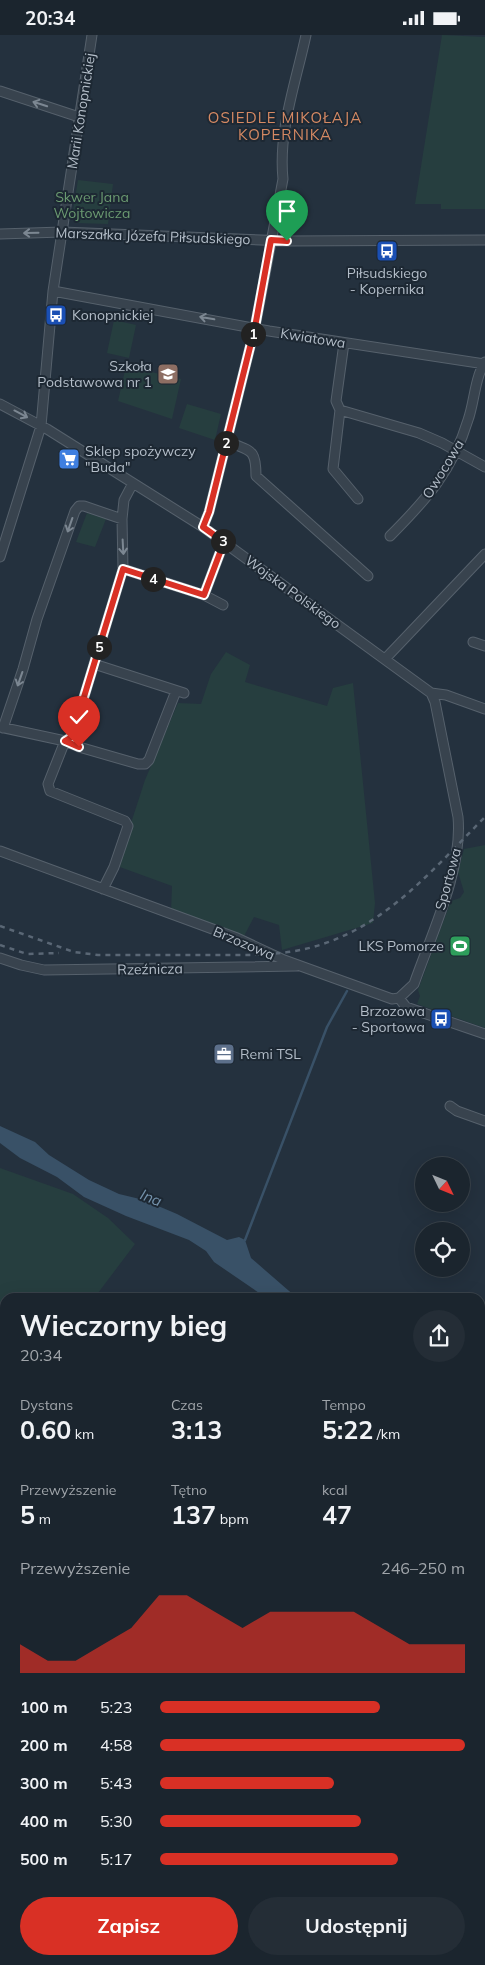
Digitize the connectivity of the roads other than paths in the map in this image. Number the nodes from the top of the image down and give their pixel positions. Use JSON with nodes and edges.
{"nodes":[{"id":1,"x":92,"y":35,"type":"edge"},
{"id":2,"x":306,"y":35,"type":"edge"},
{"id":3,"x":0,"y":91,"type":"edge"},
{"id":4,"x":79,"y":117,"type":"junction"},
{"id":5,"x":62,"y":232,"type":"junction"},
{"id":6,"x":0,"y":234,"type":"edge"},
{"id":7,"x":271,"y":240,"type":"junction"},
{"id":8,"x":485,"y":240,"type":"edge"},
{"id":9,"x":53,"y":291,"type":"junction"},
{"id":10,"x":255,"y":327,"type":"junction"},
{"id":11,"x":344,"y":343,"type":"junction"},
{"id":12,"x":485,"y":363,"type":"edge"},
{"id":13,"x":0,"y":404,"type":"edge"},
{"id":14,"x":340,"y":410,"type":"junction"},
{"id":15,"x":41,"y":426,"type":"junction"},
{"id":16,"x":227,"y":441,"type":"junction"},
{"id":17,"x":457,"y":451,"type":"junction"},
{"id":18,"x":485,"y":467,"type":"edge"},
{"id":19,"x":133,"y":483,"type":"junction"},
{"id":20,"x":358,"y":499,"type":"dead end"},
{"id":21,"x":122,"y":519,"type":"junction"},
{"id":22,"x":203,"y":527,"type":"junction"},
{"id":23,"x":390,"y":535,"type":"dead end"},
{"id":24,"x":224,"y":542,"type":"junction"},
{"id":25,"x":485,"y":554,"type":"edge"},
{"id":26,"x":0,"y":557,"type":"edge"},
{"id":27,"x":123,"y":569,"type":"junction"},
{"id":28,"x":368,"y":576,"type":"dead end"},
{"id":29,"x":204,"y":595,"type":"junction"},
{"id":30,"x":223,"y":605,"type":"dead end"},
{"id":31,"x":473,"y":642,"type":"dead end"},
{"id":32,"x":485,"y":645,"type":"edge"},
{"id":33,"x":385,"y":659,"type":"junction"},
{"id":34,"x":94,"y":664,"type":"junction"},
{"id":35,"x":431,"y":693,"type":"junction"},
{"id":36,"x":485,"y":709,"type":"edge"},
{"id":37,"x":2,"y":728,"type":"edge"},
{"id":38,"x":65,"y":741,"type":"junction"},
{"id":39,"x":0,"y":851,"type":"edge"},
{"id":40,"x":103,"y":889,"type":"junction"},
{"id":41,"x":0,"y":958,"type":"edge"},
{"id":42,"x":301,"y":966,"type":"junction"},
{"id":43,"x":400,"y":998,"type":"junction"},
{"id":44,"x":485,"y":1034,"type":"edge"},
{"id":45,"x":450,"y":1106,"type":"dead end"},
{"id":46,"x":485,"y":1121,"type":"edge"}],
"edges":[{"from":1,"to":4,"type":"street","name":"Marii Konopnickiej"},
{"from":2,"to":7,"type":"street"},
{"from":4,"to":3,"type":"street","one_way":true},
{"from":4,"to":5,"type":"street","name":"Marii Konopnickiej"},
{"from":5,"to":6,"type":"street","name":"Marszałka Józefa Piłsudskiego","one_way":true},
{"from":5,"to":7,"type":"street","name":"Marszałka Józefa Piłsudskiego"},
{"from":5,"to":9,"type":"street","name":"Marii Konopnickiej"},
{"from":7,"to":8,"type":"street","name":"Marszałka Józefa Piłsudskiego"},
{"from":7,"to":10,"type":"street"},
{"from":10,"to":9,"type":"street","name":"Kwiatowa","one_way":true},
{"from":9,"to":15,"type":"street","name":"Marii Konopnickiej"},
{"from":10,"to":11,"type":"street","name":"Kwiatowa"},
{"from":10,"to":16,"type":"street"},
{"from":11,"to":12,"type":"street","name":"Kwiatowa"},
{"from":11,"to":14,"type":"street"},
{"from":12,"to":17,"type":"street","name":"Owocowa"},
{"from":13,"to":15,"type":"street","name":"Wojska Polskiego","one_way":true},
{"from":14,"to":17,"type":"street"},
{"from":14,"to":20,"type":"street"},
{"from":15,"to":19,"type":"street","name":"Wojska Polskiego"},
{"from":15,"to":26,"type":"street","name":"Marii Konopnickiej"},
{"from":16,"to":22,"type":"street"},
{"from":16,"to":28,"type":"street"},
{"from":17,"to":18,"type":"street"},
{"from":17,"to":23,"type":"street","name":"Owocowa"},
{"from":19,"to":21,"type":"street"},
{"from":19,"to":22,"type":"street","name":"Wojska Polskiego"},
{"from":21,"to":27,"type":"street","one_way":true},
{"from":21,"to":37,"type":"street","one_way":true},
{"from":22,"to":24,"type":"street","name":"Wojska Polskiego"},
{"from":24,"to":29,"type":"street"},
{"from":24,"to":33,"type":"street","name":"Wojska Polskiego"},
{"from":25,"to":33,"type":"street"},
{"from":27,"to":29,"type":"street"},
{"from":27,"to":34,"type":"street"},
{"from":29,"to":30,"type":"street"},
{"from":31,"to":32,"type":"street"},
{"from":33,"to":35,"type":"street","name":"Wojska Polskiego"},
{"from":34,"to":38,"type":"street"},
{"from":34,"to":38,"type":"street"},
{"from":35,"to":36,"type":"street","name":"Wojska Polskiego"},
{"from":35,"to":43,"type":"street","name":"Sportowa"},
{"from":37,"to":38,"type":"street"},
{"from":38,"to":40,"type":"street"},
{"from":39,"to":40,"type":"street","name":"Brzozowa"},
{"from":40,"to":42,"type":"street","name":"Brzozowa"},
{"from":41,"to":42,"type":"street","name":"Rzeźnicza"},
{"from":42,"to":43,"type":"street","name":"Brzozowa"},
{"from":43,"to":44,"type":"street","name":"Brzozowa"},
{"from":45,"to":46,"type":"street"}]}
